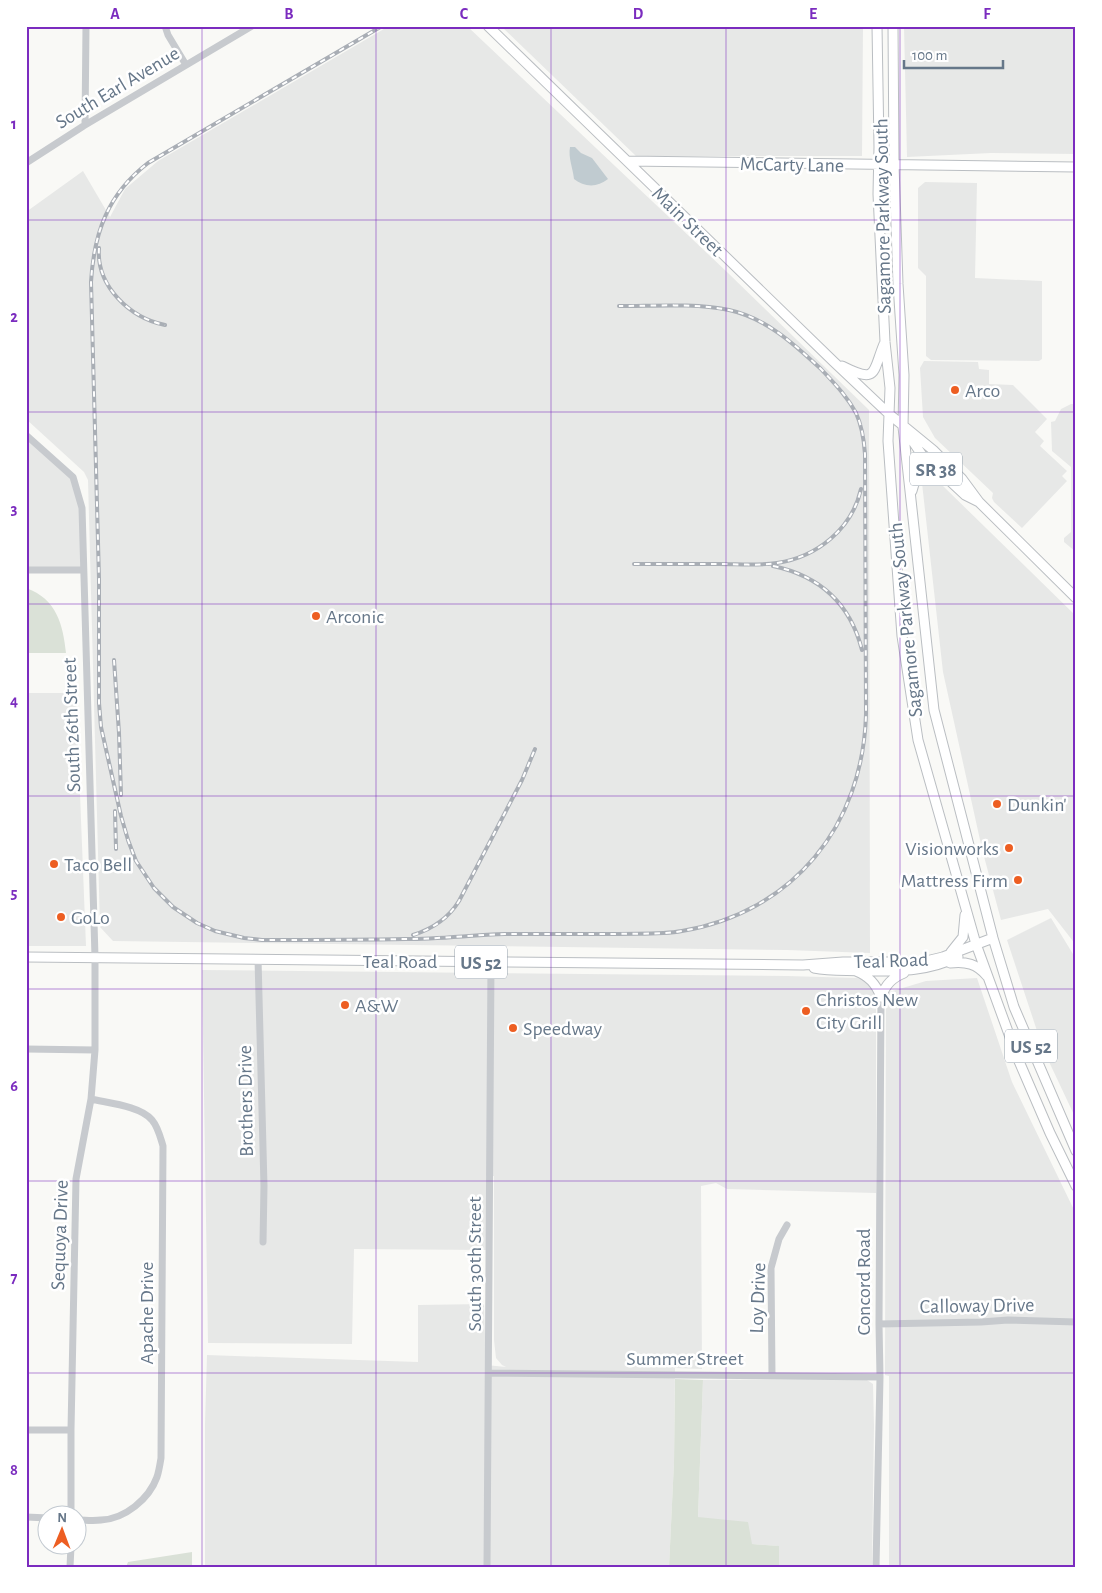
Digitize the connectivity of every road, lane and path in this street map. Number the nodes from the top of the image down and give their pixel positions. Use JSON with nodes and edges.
{"nodes":[{"id":1,"x":86,"y":26,"type":"edge"},
{"id":2,"x":165,"y":26,"type":"edge"},
{"id":3,"x":252,"y":26,"type":"edge"},
{"id":4,"x":488,"y":26,"type":"edge"},
{"id":5,"x":877,"y":26,"type":"edge"},
{"id":6,"x":893,"y":26,"type":"edge"},
{"id":7,"x":186,"y":65,"type":"junction"},
{"id":8,"x":85,"y":124,"type":"junction"},
{"id":9,"x":627,"y":161,"type":"junction"},
{"id":10,"x":26,"y":163,"type":"edge"},
{"id":11,"x":879,"y":165,"type":"junction"},
{"id":12,"x":894,"y":165,"type":"junction"},
{"id":13,"x":1076,"y":167,"type":"edge"},
{"id":14,"x":885,"y":342,"type":"junction"},
{"id":15,"x":834,"y":362,"type":"junction"},
{"id":16,"x":889,"y":414,"type":"junction"},
{"id":17,"x":903,"y":427,"type":"junction"},
{"id":18,"x":26,"y":435,"type":"edge"},
{"id":19,"x":941,"y":473,"type":"junction"},
{"id":20,"x":911,"y":498,"type":"junction"},
{"id":21,"x":979,"y":502,"type":"junction"},
{"id":22,"x":26,"y":570,"type":"edge"},
{"id":23,"x":83,"y":570,"type":"junction"},
{"id":24,"x":1076,"y":598,"type":"edge"},
{"id":25,"x":963,"y":897,"type":"junction"},
{"id":26,"x":993,"y":938,"type":"junction"},
{"id":27,"x":976,"y":944,"type":"junction"},
{"id":28,"x":26,"y":957,"type":"edge"},
{"id":29,"x":95,"y":957,"type":"junction"},
{"id":30,"x":258,"y":960,"type":"junction"},
{"id":31,"x":943,"y":961,"type":"junction"},
{"id":32,"x":491,"y":962,"type":"junction"},
{"id":33,"x":803,"y":966,"type":"junction"},
{"id":34,"x":854,"y":970,"type":"junction"},
{"id":35,"x":911,"y":971,"type":"junction"},
{"id":36,"x":989,"y":978,"type":"junction"},
{"id":37,"x":881,"y":997,"type":"junction"},
{"id":38,"x":26,"y":1050,"type":"edge"},
{"id":39,"x":95,"y":1050,"type":"junction"},
{"id":40,"x":92,"y":1099,"type":"junction"},
{"id":41,"x":1076,"y":1151,"type":"edge"},
{"id":42,"x":1076,"y":1186,"type":"edge"},
{"id":43,"x":787,"y":1225,"type":"dead end"},
{"id":44,"x":263,"y":1242,"type":"dead end"},
{"id":45,"x":1076,"y":1322,"type":"edge"},
{"id":46,"x":879,"y":1324,"type":"junction"},
{"id":47,"x":489,"y":1373,"type":"junction"},
{"id":48,"x":772,"y":1374,"type":"junction"},
{"id":49,"x":880,"y":1377,"type":"junction"},
{"id":50,"x":26,"y":1430,"type":"edge"},
{"id":51,"x":70,"y":1430,"type":"junction"},
{"id":52,"x":72,"y":1506,"type":"edge"},
{"id":53,"x":88,"y":1520,"type":"edge"},
{"id":54,"x":488,"y":1567,"type":"edge"},
{"id":55,"x":876,"y":1567,"type":"edge"}],
"edges":[{"from":1,"to":8,"type":"street"},
{"from":2,"to":7,"type":"street"},
{"from":3,"to":7,"type":"street","name":"South Earl Avenue"},
{"from":4,"to":9,"type":"main road","name":"Main Street"},
{"from":5,"to":11,"type":"main road","name":"Sagamore Parkway South"},
{"from":6,"to":12,"type":"main road","name":"Sagamore Parkway South"},
{"from":7,"to":8,"type":"street","name":"South Earl Avenue"},
{"from":8,"to":10,"type":"street","name":"South Earl Avenue"},
{"from":9,"to":11,"type":"main road","name":"McCarty Lane"},
{"from":9,"to":15,"type":"main road","name":"Main Street"},
{"from":11,"to":12,"type":"main road","name":"McCarty Lane"},
{"from":11,"to":14,"type":"main road","name":"Sagamore Parkway South"},
{"from":12,"to":13,"type":"main road","name":"McCarty Lane"},
{"from":12,"to":17,"type":"main road","name":"Sagamore Parkway South"},
{"from":14,"to":15,"type":"main road"},
{"from":14,"to":16,"type":"main road","name":"Sagamore Parkway South"},
{"from":15,"to":16,"type":"main road","name":"Main Street"},
{"from":16,"to":17,"type":"main road","number":"SR 38"},
{"from":16,"to":25,"type":"main road","name":"Sagamore Parkway South"},
{"from":17,"to":19,"type":"main road","number":"SR 38"},
{"from":17,"to":20,"type":"main road","name":"Sagamore Parkway South"},
{"from":17,"to":21,"type":"main road","number":"SR 38"},
{"from":18,"to":23,"type":"street","name":"South 26th Street"},
{"from":19,"to":20,"type":"main road"},
{"from":19,"to":21,"type":"main road","number":"SR 38"},
{"from":20,"to":26,"type":"main road","name":"Sagamore Parkway South"},
{"from":21,"to":24,"type":"main road","number":"SR 38"},
{"from":22,"to":23,"type":"street"},
{"from":23,"to":29,"type":"street","name":"South 26th Street"},
{"from":25,"to":27,"type":"main road","name":"Sagamore Parkway South"},
{"from":25,"to":31,"type":"main road"},
{"from":26,"to":27,"type":"main road","number":"US 52"},
{"from":26,"to":41,"type":"main road","name":"Sagamore Parkway South","number":"US 52"},
{"from":27,"to":31,"type":"main road","name":"Teal Road","number":"US 52"},
{"from":27,"to":36,"type":"main road","name":"Sagamore Parkway South"},
{"from":28,"to":29,"type":"main road","name":"Teal Road","number":"US 52"},
{"from":29,"to":30,"type":"main road","name":"Teal Road","number":"US 52"},
{"from":29,"to":39,"type":"street","name":"Sequoya Drive"},
{"from":30,"to":32,"type":"main road","name":"Teal Road","number":"US 52"},
{"from":30,"to":44,"type":"street","name":"Brothers Drive"},
{"from":31,"to":33,"type":"main road","name":"Teal Road","number":"US 52"},
{"from":31,"to":35,"type":"main road","name":"Teal Road","number":"US 52"},
{"from":31,"to":36,"type":"main road","number":"US 52"},
{"from":32,"to":33,"type":"main road","name":"Teal Road","number":"US 52"},
{"from":32,"to":47,"type":"street","name":"South 30th Street"},
{"from":33,"to":34,"type":"main road","name":"Teal Road","number":"US 52"},
{"from":34,"to":35,"type":"main road","name":"Teal Road","number":"US 52"},
{"from":34,"to":37,"type":"main road"},
{"from":35,"to":37,"type":"main road"},
{"from":36,"to":42,"type":"main road","name":"Sagamore Parkway South","number":"US 52"},
{"from":37,"to":46,"type":"street","name":"Concord Road"},
{"from":38,"to":39,"type":"street"},
{"from":39,"to":40,"type":"street","name":"Sequoya Drive"},
{"from":40,"to":51,"type":"street","name":"Sequoya Drive"},
{"from":40,"to":53,"type":"street","name":"Apache Drive"},
{"from":43,"to":48,"type":"street","name":"Loy Drive"},
{"from":45,"to":46,"type":"street","name":"Calloway Drive"},
{"from":46,"to":49,"type":"street","name":"Concord Road"},
{"from":47,"to":48,"type":"street","name":"Summer Street"},
{"from":47,"to":54,"type":"street","name":"South 30th Street"},
{"from":48,"to":49,"type":"street","name":"Summer Street"},
{"from":49,"to":55,"type":"street","name":"Concord Road"},
{"from":50,"to":51,"type":"street"},
{"from":51,"to":52,"type":"street","name":"Sequoya Drive"}]}
